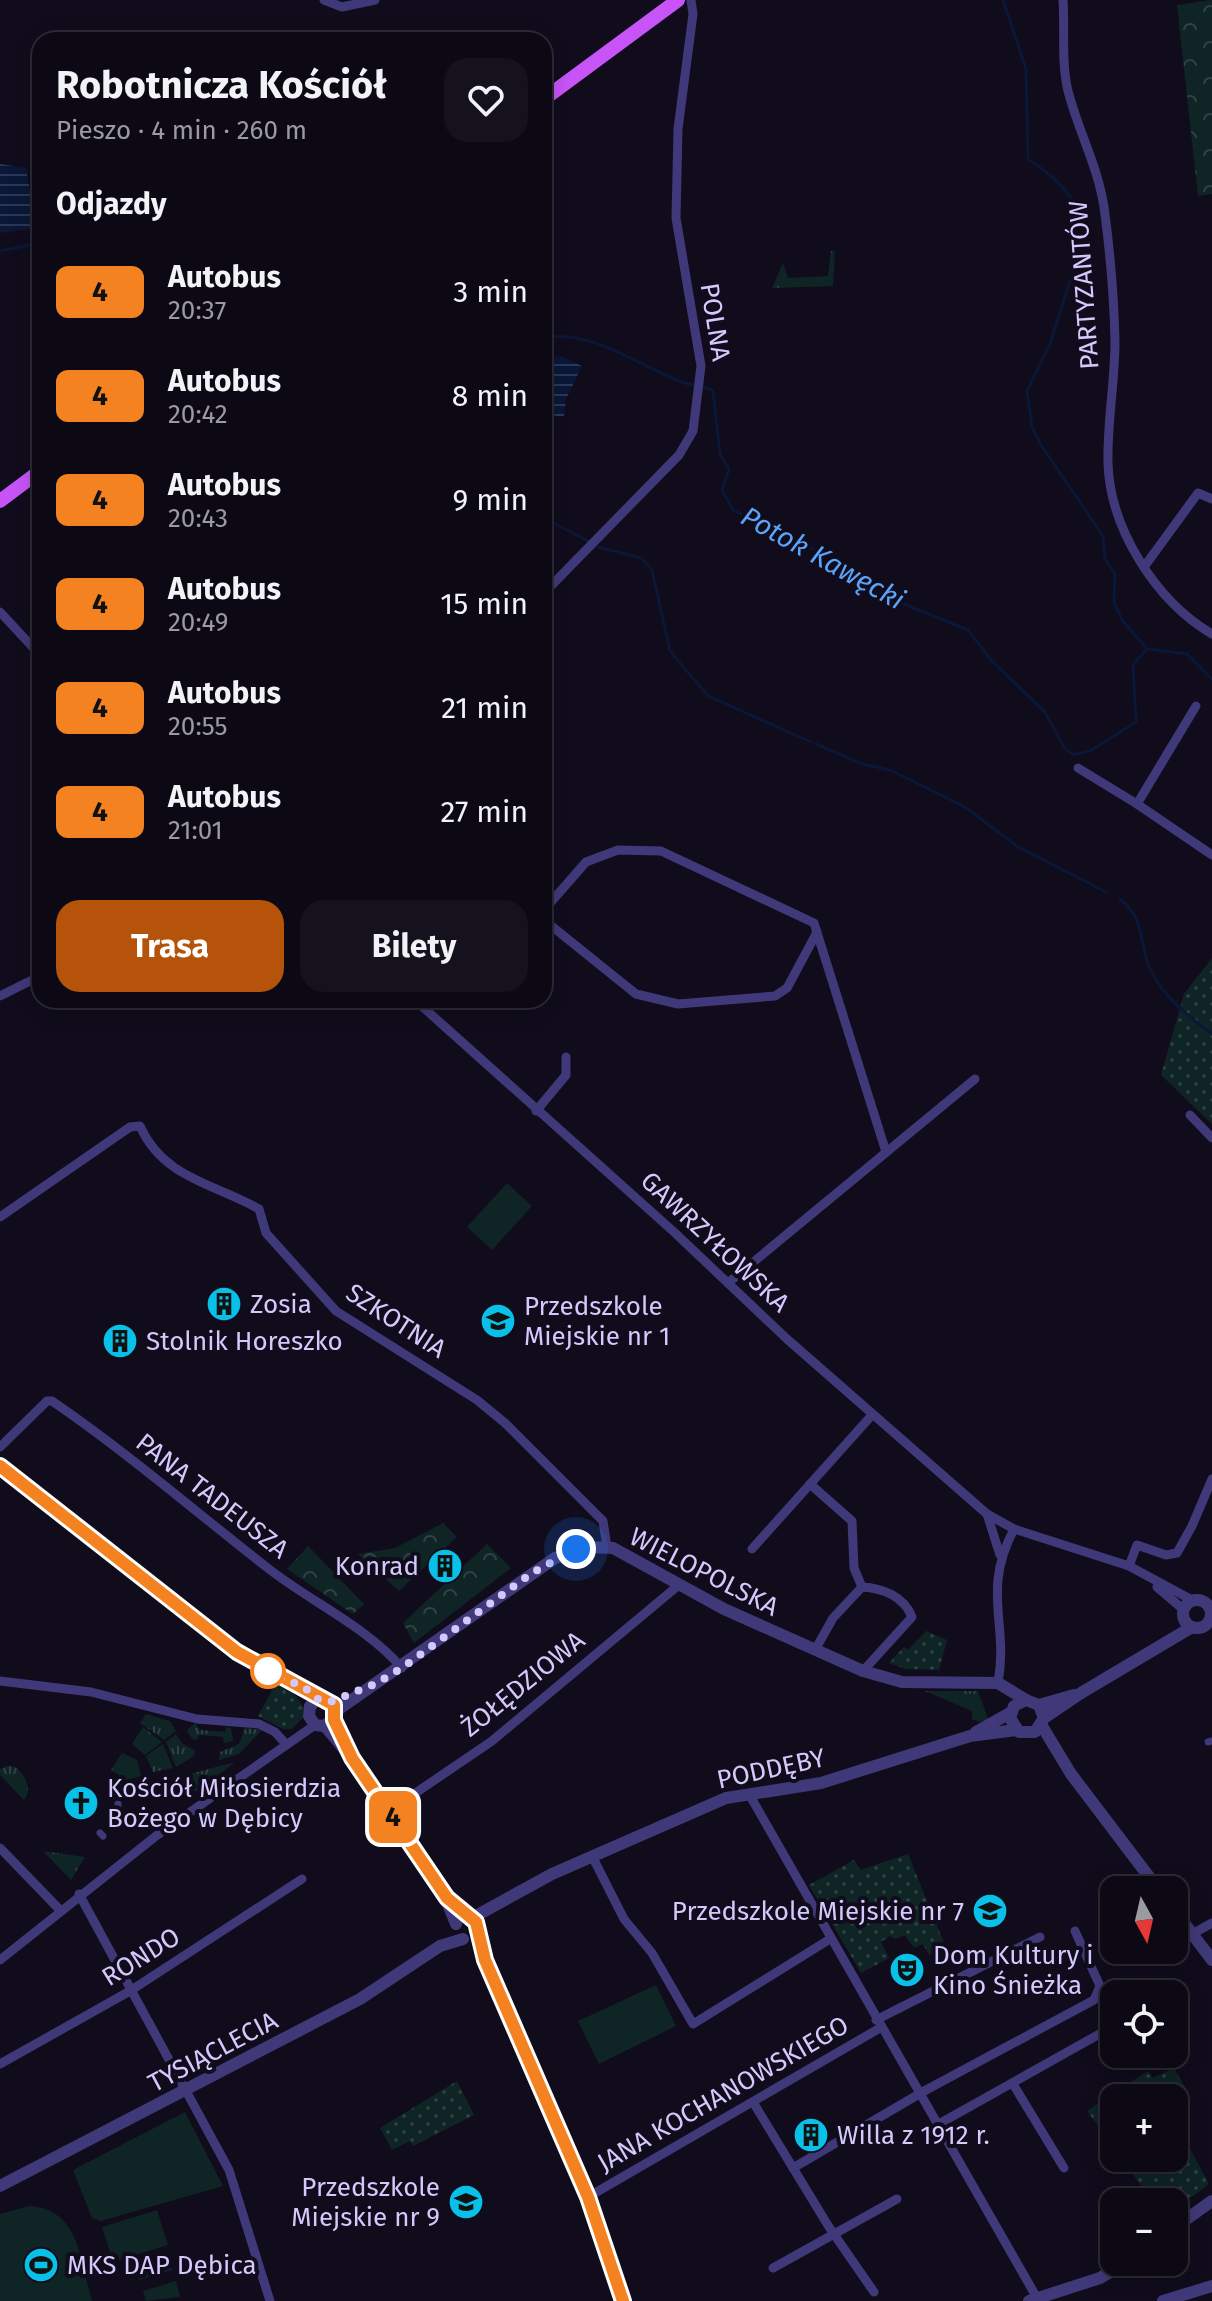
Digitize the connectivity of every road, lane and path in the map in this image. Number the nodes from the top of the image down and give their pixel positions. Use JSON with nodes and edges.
{"nodes":[{"id":1,"x":324,"y":0,"type":"edge"},
{"id":2,"x":375,"y":0,"type":"edge"},
{"id":3,"x":662,"y":0,"type":"edge"},
{"id":4,"x":678,"y":0,"type":"edge"},
{"id":5,"x":691,"y":0,"type":"edge"},
{"id":6,"x":1063,"y":0,"type":"edge"},
{"id":7,"x":552,"y":82,"type":"edge"},
{"id":8,"x":552,"y":93,"type":"edge"},
{"id":9,"x":32,"y":477,"type":"edge"},
{"id":10,"x":1212,"y":499,"type":"edge"},
{"id":11,"x":0,"y":501,"type":"edge"},
{"id":12,"x":1144,"y":567,"type":"junction"},
{"id":13,"x":552,"y":585,"type":"edge"},
{"id":14,"x":0,"y":612,"type":"edge"},
{"id":15,"x":1212,"y":634,"type":"edge"},
{"id":16,"x":32,"y":646,"type":"edge"},
{"id":17,"x":1196,"y":706,"type":"dead end"},
{"id":18,"x":1078,"y":768,"type":"dead end"},
{"id":19,"x":1137,"y":804,"type":"junction"},
{"id":20,"x":1212,"y":855,"type":"edge"},
{"id":21,"x":552,"y":901,"type":"edge"},
{"id":22,"x":552,"y":926,"type":"edge"},
{"id":23,"x":817,"y":932,"type":"junction"},
{"id":24,"x":32,"y":980,"type":"edge"},
{"id":25,"x":0,"y":996,"type":"edge"},
{"id":26,"x":431,"y":1008,"type":"edge"},
{"id":27,"x":566,"y":1057,"type":"dead end"},
{"id":28,"x":975,"y":1079,"type":"dead end"},
{"id":29,"x":536,"y":1111,"type":"junction"},
{"id":30,"x":1190,"y":1115,"type":"dead end"},
{"id":31,"x":1212,"y":1138,"type":"edge"},
{"id":32,"x":886,"y":1152,"type":"junction"},
{"id":33,"x":0,"y":1217,"type":"edge"},
{"id":34,"x":728,"y":1283,"type":"junction"},
{"id":35,"x":872,"y":1415,"type":"junction"},
{"id":36,"x":0,"y":1447,"type":"edge"},
{"id":37,"x":0,"y":1466,"type":"edge"},
{"id":38,"x":1212,"y":1479,"type":"edge"},
{"id":39,"x":810,"y":1484,"type":"junction"},
{"id":40,"x":987,"y":1514,"type":"junction"},
{"id":41,"x":1014,"y":1529,"type":"junction"},
{"id":42,"x":607,"y":1547,"type":"junction"},
{"id":43,"x":752,"y":1549,"type":"dead end"},
{"id":44,"x":1000,"y":1555,"type":"junction"},
{"id":45,"x":1129,"y":1566,"type":"junction"},
{"id":46,"x":680,"y":1584,"type":"junction"},
{"id":47,"x":862,"y":1587,"type":"junction"},
{"id":48,"x":1212,"y":1591,"type":"edge"},
{"id":49,"x":1201,"y":1616,"type":"edge"},
{"id":50,"x":815,"y":1650,"type":"junction"},
{"id":51,"x":402,"y":1668,"type":"junction"},
{"id":52,"x":863,"y":1671,"type":"junction"},
{"id":53,"x":0,"y":1681,"type":"edge"},
{"id":54,"x":998,"y":1683,"type":"junction"},
{"id":55,"x":1081,"y":1693,"type":"junction"},
{"id":56,"x":1032,"y":1702,"type":"junction"},
{"id":57,"x":1011,"y":1711,"type":"junction"},
{"id":58,"x":322,"y":1714,"type":"junction"},
{"id":59,"x":1043,"y":1722,"type":"junction"},
{"id":60,"x":1016,"y":1730,"type":"junction"},
{"id":61,"x":1030,"y":1734,"type":"junction"},
{"id":62,"x":970,"y":1736,"type":"junction"},
{"id":63,"x":287,"y":1742,"type":"junction"},
{"id":64,"x":1071,"y":1774,"type":"junction"},
{"id":65,"x":749,"y":1794,"type":"junction"},
{"id":66,"x":389,"y":1811,"type":"junction"},
{"id":67,"x":0,"y":1848,"type":"edge"},
{"id":68,"x":592,"y":1856,"type":"junction"},
{"id":69,"x":1148,"y":1876,"type":"edge"},
{"id":70,"x":302,"y":1879,"type":"dead end"},
{"id":71,"x":79,"y":1894,"type":"junction"},
{"id":72,"x":447,"y":1898,"type":"junction"},
{"id":73,"x":59,"y":1909,"type":"junction"},
{"id":74,"x":474,"y":1923,"type":"junction"},
{"id":75,"x":1212,"y":1923,"type":"edge"},
{"id":76,"x":455,"y":1926,"type":"junction"},
{"id":77,"x":1188,"y":1929,"type":"edge"},
{"id":78,"x":1075,"y":1931,"type":"dead end"},
{"id":79,"x":1192,"y":1934,"type":"junction"},
{"id":80,"x":1040,"y":1937,"type":"dead end"},
{"id":81,"x":830,"y":1939,"type":"junction"},
{"id":82,"x":464,"y":1940,"type":"junction"},
{"id":83,"x":440,"y":1946,"type":"junction"},
{"id":84,"x":0,"y":1960,"type":"edge"},
{"id":85,"x":485,"y":1960,"type":"junction"},
{"id":86,"x":1212,"y":1960,"type":"edge"},
{"id":87,"x":130,"y":1991,"type":"junction"},
{"id":88,"x":878,"y":2024,"type":"junction"},
{"id":89,"x":1100,"y":2034,"type":"edge"},
{"id":90,"x":0,"y":2064,"type":"edge"},
{"id":91,"x":1013,"y":2084,"type":"junction"},
{"id":92,"x":186,"y":2091,"type":"junction"},
{"id":93,"x":919,"y":2094,"type":"junction"},
{"id":94,"x":753,"y":2102,"type":"junction"},
{"id":95,"x":937,"y":2125,"type":"junction"},
{"id":96,"x":793,"y":2168,"type":"junction"},
{"id":97,"x":1064,"y":2168,"type":"dead end"},
{"id":98,"x":0,"y":2186,"type":"edge"},
{"id":99,"x":588,"y":2197,"type":"junction"},
{"id":100,"x":897,"y":2199,"type":"dead end"},
{"id":101,"x":1212,"y":2201,"type":"edge"},
{"id":102,"x":1188,"y":2218,"type":"edge"},
{"id":103,"x":835,"y":2234,"type":"junction"},
{"id":104,"x":773,"y":2268,"type":"dead end"},
{"id":105,"x":1103,"y":2276,"type":"edge"},
{"id":106,"x":1212,"y":2286,"type":"edge"},
{"id":107,"x":874,"y":2292,"type":"dead end"},
{"id":108,"x":1033,"y":2300,"type":"edge"},
{"id":109,"x":270,"y":2301,"type":"edge"},
{"id":110,"x":623,"y":2301,"type":"edge"},
{"id":111,"x":1163,"y":2301,"type":"edge"}],
"edges":[{"from":1,"to":2,"type":"street"},
{"from":3,"to":7,"type":"main road"},
{"from":4,"to":8,"type":"main road"},
{"from":5,"to":13,"type":"street","name":"POLNA"},
{"from":6,"to":12,"type":"street","name":"PARTYZANTÓW"},
{"from":9,"to":11,"type":"main road"},
{"from":10,"to":12,"type":"street"},
{"from":12,"to":15,"type":"street","name":"PARTYZANTÓW"},
{"from":14,"to":16,"type":"street"},
{"from":17,"to":19,"type":"street"},
{"from":18,"to":19,"type":"street"},
{"from":19,"to":20,"type":"street"},
{"from":21,"to":23,"type":"street"},
{"from":22,"to":23,"type":"street"},
{"from":23,"to":32,"type":"street"},
{"from":24,"to":25,"type":"street"},
{"from":26,"to":29,"type":"street","name":"GAWRZYŁOWSKA"},
{"from":27,"to":29,"type":"street"},
{"from":28,"to":32,"type":"street"},
{"from":29,"to":34,"type":"street","name":"GAWRZYŁOWSKA"},
{"from":30,"to":31,"type":"street"},
{"from":32,"to":34,"type":"street"},
{"from":33,"to":42,"type":"street","name":"SZKOTNIA"},
{"from":34,"to":35,"type":"street","name":"GAWRZYŁOWSKA"},
{"from":35,"to":39,"type":"street"},
{"from":35,"to":40,"type":"street","name":"GAWRZYŁOWSKA"},
{"from":36,"to":51,"type":"street","name":"PANA TADEUSZA"},
{"from":37,"to":58,"type":"street"},
{"from":38,"to":45,"type":"street"},
{"from":39,"to":43,"type":"street"},
{"from":39,"to":47,"type":"street"},
{"from":40,"to":41,"type":"street","name":"GAWRZYŁOWSKA"},
{"from":40,"to":44,"type":"street"},
{"from":41,"to":44,"type":"street"},
{"from":41,"to":45,"type":"street","name":"GAWRZYŁOWSKA"},
{"from":42,"to":46,"type":"street","name":"WIELOPOLSKA"},
{"from":42,"to":51,"type":"street","name":"WIELOPOLSKA"},
{"from":44,"to":54,"type":"street"},
{"from":45,"to":49,"type":"street","name":"GAWRZYŁOWSKA"},
{"from":46,"to":50,"type":"street","name":"WIELOPOLSKA"},
{"from":46,"to":66,"type":"street","name":"ŻOŁĘDZIOWA"},
{"from":47,"to":50,"type":"street"},
{"from":47,"to":52,"type":"street"},
{"from":48,"to":49,"type":"street"},
{"from":49,"to":55,"type":"street"},
{"from":50,"to":52,"type":"street","name":"WIELOPOLSKA"},
{"from":51,"to":58,"type":"street","name":"WIELOPOLSKA"},
{"from":52,"to":54,"type":"street","name":"WIELOPOLSKA"},
{"from":53,"to":63,"type":"street"},
{"from":54,"to":56,"type":"street"},
{"from":54,"to":57,"type":"street"},
{"from":55,"to":56,"type":"street","name":"PODDĘBY"},
{"from":55,"to":59,"type":"street"},
{"from":56,"to":57,"type":"street","name":"PODDĘBY"},
{"from":56,"to":59,"type":"street"},
{"from":57,"to":60,"type":"street"},
{"from":57,"to":62,"type":"street","name":"PODDĘBY"},
{"from":58,"to":63,"type":"street"},
{"from":58,"to":66,"type":"street"},
{"from":59,"to":61,"type":"street"},
{"from":59,"to":64,"type":"street"},
{"from":60,"to":61,"type":"street"},
{"from":60,"to":62,"type":"street","name":"PODDĘBY"},
{"from":61,"to":64,"type":"street"},
{"from":62,"to":65,"type":"street","name":"PODDĘBY"},
{"from":63,"to":71,"type":"street"},
{"from":64,"to":69,"type":"street"},
{"from":65,"to":68,"type":"street","name":"PODDĘBY"},
{"from":65,"to":81,"type":"street"},
{"from":66,"to":72,"type":"street"},
{"from":67,"to":73,"type":"street"},
{"from":68,"to":74,"type":"street","name":"PODDĘBY"},
{"from":68,"to":81,"type":"street"},
{"from":70,"to":87,"type":"street","name":"RONDO"},
{"from":71,"to":73,"type":"street"},
{"from":71,"to":87,"type":"street"},
{"from":72,"to":74,"type":"street"},
{"from":72,"to":76,"type":"street"},
{"from":73,"to":84,"type":"street"},
{"from":74,"to":76,"type":"street"},
{"from":74,"to":82,"type":"street","name":"TYSIĄCLECIA"},
{"from":74,"to":85,"type":"street"},
{"from":75,"to":79,"type":"street"},
{"from":76,"to":82,"type":"street"},
{"from":76,"to":83,"type":"street","name":"TYSIĄCLECIA"},
{"from":77,"to":79,"type":"street"},
{"from":78,"to":93,"type":"street"},
{"from":79,"to":86,"type":"street"},
{"from":80,"to":88,"type":"street","name":"JANA KOCHANOWSKIEGO"},
{"from":81,"to":88,"type":"street"},
{"from":82,"to":83,"type":"street","name":"TYSIĄCLECIA"},
{"from":82,"to":85,"type":"street"},
{"from":83,"to":92,"type":"street","name":"TYSIĄCLECIA"},
{"from":85,"to":99,"type":"street"},
{"from":87,"to":90,"type":"street","name":"RONDO"},
{"from":87,"to":92,"type":"street"},
{"from":88,"to":93,"type":"street"},
{"from":88,"to":94,"type":"street","name":"JANA KOCHANOWSKIEGO"},
{"from":89,"to":91,"type":"street"},
{"from":91,"to":95,"type":"street"},
{"from":91,"to":97,"type":"street"},
{"from":92,"to":98,"type":"street","name":"TYSIĄCLECIA"},
{"from":92,"to":109,"type":"street"},
{"from":93,"to":95,"type":"street"},
{"from":93,"to":96,"type":"street"},
{"from":94,"to":96,"type":"street"},
{"from":94,"to":99,"type":"street","name":"JANA KOCHANOWSKIEGO"},
{"from":95,"to":108,"type":"street"},
{"from":96,"to":103,"type":"street"},
{"from":99,"to":110,"type":"street"},
{"from":100,"to":103,"type":"street"},
{"from":101,"to":102,"type":"street"},
{"from":103,"to":104,"type":"street"},
{"from":103,"to":107,"type":"street"},
{"from":105,"to":108,"type":"street"},
{"from":106,"to":111,"type":"street"}]}
